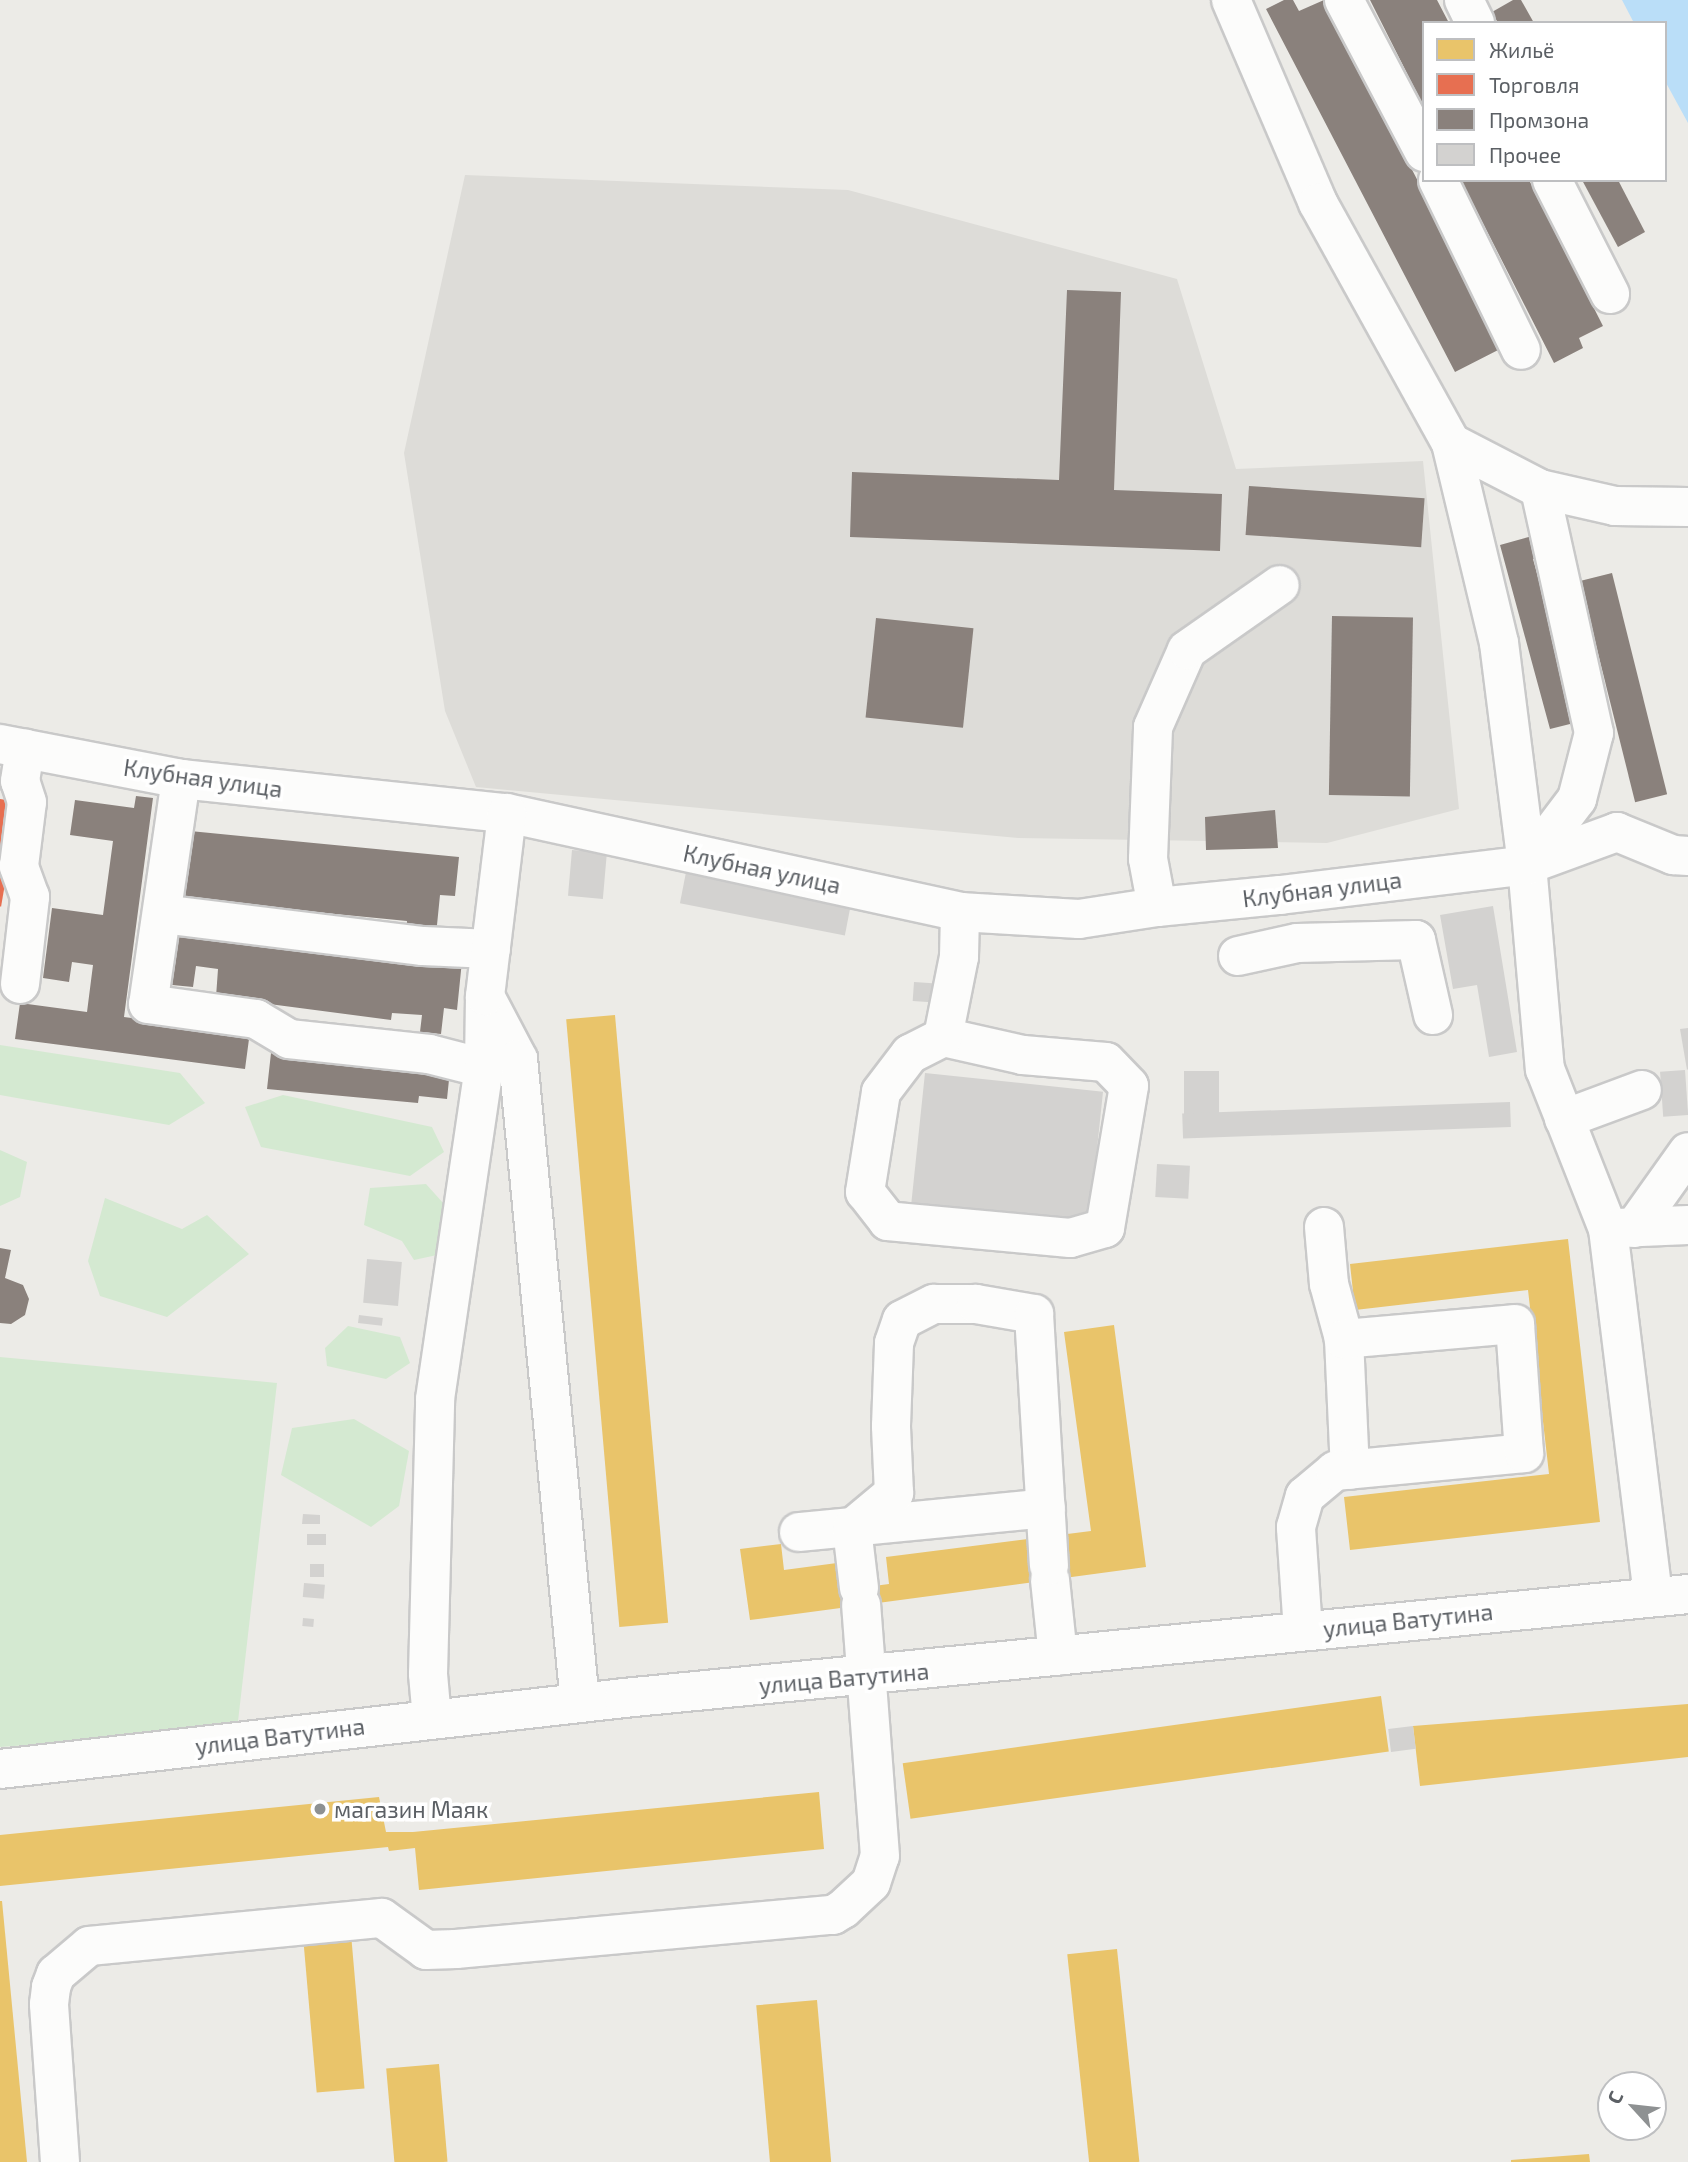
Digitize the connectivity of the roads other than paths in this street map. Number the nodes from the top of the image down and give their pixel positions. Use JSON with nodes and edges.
{"nodes":[{"id":1,"x":1231,"y":0,"type":"edge"},
{"id":2,"x":1344,"y":0,"type":"edge"},
{"id":3,"x":1464,"y":0,"type":"edge"},
{"id":4,"x":1474,"y":21,"type":"edge"},
{"id":5,"x":1422,"y":148,"type":"edge"},
{"id":6,"x":1439,"y":182,"type":"edge"},
{"id":7,"x":1553,"y":182,"type":"edge"},
{"id":8,"x":1610,"y":294,"type":"dead end"},
{"id":9,"x":1521,"y":350,"type":"dead end"},
{"id":10,"x":1451,"y":443,"type":"junction"},
{"id":11,"x":1540,"y":489,"type":"junction"},
{"id":12,"x":1688,"y":507,"type":"edge"},
{"id":13,"x":1280,"y":585,"type":"dead end"},
{"id":14,"x":12,"y":746,"type":"edge"},
{"id":15,"x":181,"y":779,"type":"junction"},
{"id":16,"x":508,"y":813,"type":"junction"},
{"id":17,"x":1688,"y":856,"type":"edge"},
{"id":18,"x":1527,"y":865,"type":"junction"},
{"id":19,"x":1280,"y":895,"type":"junction"},
{"id":20,"x":1157,"y":907,"type":"junction"},
{"id":21,"x":960,"y":912,"type":"junction"},
{"id":22,"x":162,"y":914,"type":"junction"},
{"id":23,"x":1297,"y":943,"type":"junction"},
{"id":24,"x":491,"y":949,"type":"junction"},
{"id":25,"x":1238,"y":956,"type":"dead end"},
{"id":26,"x":20,"y":985,"type":"dead end"},
{"id":27,"x":485,"y":996,"type":"junction"},
{"id":28,"x":1433,"y":1015,"type":"dead end"},
{"id":29,"x":943,"y":1037,"type":"junction"},
{"id":30,"x":484,"y":1068,"type":"junction"},
{"id":31,"x":1642,"y":1090,"type":"dead end"},
{"id":32,"x":1564,"y":1119,"type":"junction"},
{"id":33,"x":1688,"y":1152,"type":"edge"},
{"id":34,"x":1688,"y":1225,"type":"edge"},
{"id":35,"x":1324,"y":1227,"type":"dead end"},
{"id":36,"x":1621,"y":1228,"type":"junction"},
{"id":37,"x":1344,"y":1339,"type":"junction"},
{"id":38,"x":1350,"y":1469,"type":"junction"},
{"id":39,"x":1046,"y":1508,"type":"junction"},
{"id":40,"x":852,"y":1528,"type":"junction"},
{"id":41,"x":799,"y":1532,"type":"dead end"},
{"id":42,"x":1671,"y":1595,"type":"edge"},
{"id":43,"x":1303,"y":1631,"type":"junction"},
{"id":44,"x":1058,"y":1656,"type":"junction"},
{"id":45,"x":866,"y":1676,"type":"junction"},
{"id":46,"x":580,"y":1703,"type":"junction"},
{"id":47,"x":432,"y":1719,"type":"junction"},
{"id":48,"x":0,"y":1769,"type":"edge"},
{"id":49,"x":60,"y":2162,"type":"edge"}],
"edges":[{"from":1,"to":10,"type":"street"},
{"from":2,"to":5,"type":"street"},
{"from":3,"to":4,"type":"street"},
{"from":6,"to":9,"type":"street"},
{"from":7,"to":8,"type":"street"},
{"from":10,"to":11,"type":"street"},
{"from":10,"to":18,"type":"street"},
{"from":11,"to":12,"type":"street"},
{"from":11,"to":18,"type":"street"},
{"from":13,"to":20,"type":"street"},
{"from":14,"to":15,"type":"street","name":"Клубная улица"},
{"from":14,"to":26,"type":"street"},
{"from":15,"to":16,"type":"street","name":"Клубная улица"},
{"from":15,"to":22,"type":"street"},
{"from":16,"to":21,"type":"street","name":"Клубная улица"},
{"from":16,"to":24,"type":"street"},
{"from":17,"to":18,"type":"street","name":"Клубная улица"},
{"from":18,"to":19,"type":"street","name":"Клубная улица"},
{"from":18,"to":32,"type":"street"},
{"from":19,"to":20,"type":"street","name":"Клубная улица"},
{"from":19,"to":23,"type":"street"},
{"from":20,"to":21,"type":"street","name":"Клубная улица"},
{"from":21,"to":29,"type":"street"},
{"from":22,"to":24,"type":"street"},
{"from":22,"to":30,"type":"street"},
{"from":23,"to":25,"type":"street"},
{"from":23,"to":28,"type":"street"},
{"from":24,"to":27,"type":"street"},
{"from":27,"to":30,"type":"street"},
{"from":27,"to":46,"type":"street"},
{"from":29,"to":29,"type":"street"},
{"from":30,"to":47,"type":"street"},
{"from":31,"to":32,"type":"street"},
{"from":32,"to":36,"type":"street"},
{"from":33,"to":36,"type":"street"},
{"from":34,"to":36,"type":"street"},
{"from":35,"to":37,"type":"street"},
{"from":36,"to":42,"type":"street"},
{"from":37,"to":38,"type":"street"},
{"from":37,"to":38,"type":"street"},
{"from":38,"to":43,"type":"street"},
{"from":39,"to":40,"type":"street"},
{"from":39,"to":40,"type":"street"},
{"from":39,"to":44,"type":"street"},
{"from":40,"to":41,"type":"street"},
{"from":40,"to":45,"type":"street"},
{"from":42,"to":43,"type":"street","name":"улица Ватутина"},
{"from":43,"to":44,"type":"street","name":"улица Ватутина"},
{"from":44,"to":45,"type":"street","name":"улица Ватутина"},
{"from":45,"to":46,"type":"street","name":"улица Ватутина"},
{"from":45,"to":49,"type":"street"},
{"from":46,"to":47,"type":"street","name":"улица Ватутина"},
{"from":47,"to":48,"type":"street","name":"улица Ватутина"}]}
